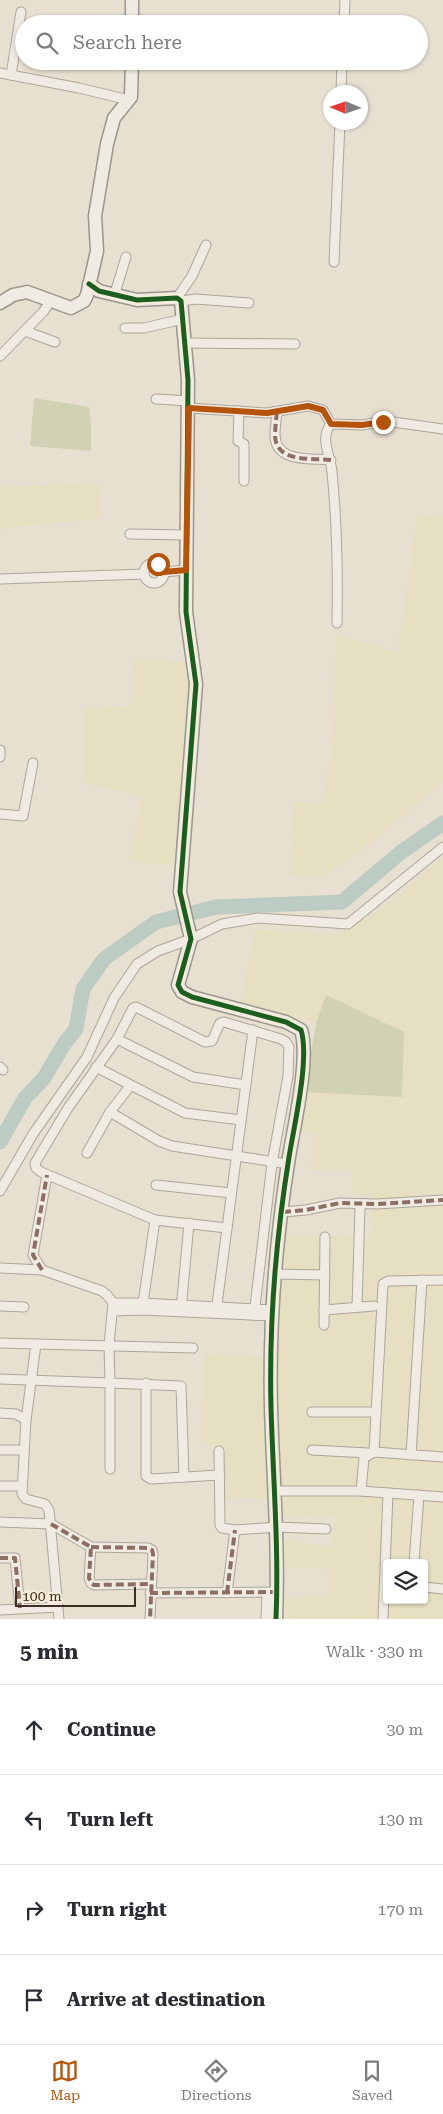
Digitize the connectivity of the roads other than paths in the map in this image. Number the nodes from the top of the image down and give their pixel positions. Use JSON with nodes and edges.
{"nodes":[{"id":1,"x":132,"y":0,"type":"edge"},
{"id":2,"x":345,"y":0,"type":"edge"},
{"id":3,"x":21,"y":12,"type":"dead end"},
{"id":4,"x":21,"y":15,"type":"edge"},
{"id":5,"x":132,"y":15,"type":"edge"},
{"id":6,"x":344,"y":15,"type":"edge"},
{"id":7,"x":15,"y":50,"type":"edge"},
{"id":8,"x":132,"y":70,"type":"edge"},
{"id":9,"x":342,"y":70,"type":"edge"},
{"id":10,"x":0,"y":74,"type":"edge"},
{"id":11,"x":11,"y":75,"type":"junction"},
{"id":12,"x":341,"y":85,"type":"edge"},
{"id":13,"x":129,"y":100,"type":"junction"},
{"id":14,"x":340,"y":130,"type":"edge"},
{"id":15,"x":206,"y":245,"type":"dead end"},
{"id":16,"x":126,"y":257,"type":"dead end"},
{"id":17,"x":334,"y":262,"type":"dead end"},
{"id":18,"x":89,"y":284,"type":"junction"},
{"id":19,"x":115,"y":293,"type":"junction"},
{"id":20,"x":179,"y":300,"type":"junction"},
{"id":21,"x":50,"y":302,"type":"junction"},
{"id":22,"x":0,"y":303,"type":"edge"},
{"id":23,"x":249,"y":303,"type":"dead end"},
{"id":24,"x":183,"y":319,"type":"junction"},
{"id":25,"x":126,"y":328,"type":"dead end"},
{"id":26,"x":25,"y":331,"type":"junction"},
{"id":27,"x":56,"y":342,"type":"dead end"},
{"id":28,"x":186,"y":343,"type":"junction"},
{"id":29,"x":295,"y":344,"type":"dead end"},
{"id":30,"x":0,"y":356,"type":"edge"},
{"id":31,"x":156,"y":399,"type":"dead end"},
{"id":32,"x":189,"y":404,"type":"junction"},
{"id":33,"x":239,"y":411,"type":"junction"},
{"id":34,"x":276,"y":412,"type":"junction"},
{"id":35,"x":331,"y":424,"type":"junction"},
{"id":36,"x":443,"y":429,"type":"edge"},
{"id":37,"x":331,"y":460,"type":"junction"},
{"id":38,"x":244,"y":481,"type":"dead end"},
{"id":39,"x":130,"y":534,"type":"dead end"},
{"id":40,"x":186,"y":535,"type":"junction"},
{"id":41,"x":186,"y":570,"type":"junction"},
{"id":42,"x":0,"y":579,"type":"edge"},
{"id":43,"x":0,"y":583,"type":"edge"},
{"id":44,"x":337,"y":623,"type":"dead end"},
{"id":45,"x":0,"y":750,"type":"edge"},
{"id":46,"x":0,"y":757,"type":"edge"},
{"id":47,"x":33,"y":763,"type":"dead end"},
{"id":48,"x":0,"y":814,"type":"edge"},
{"id":49,"x":443,"y":847,"type":"edge"},
{"id":50,"x":190,"y":937,"type":"junction"},
{"id":51,"x":254,"y":1030,"type":"junction"},
{"id":52,"x":117,"y":1039,"type":"junction"},
{"id":53,"x":96,"y":1067,"type":"junction"},
{"id":54,"x":246,"y":1084,"type":"junction"},
{"id":55,"x":130,"y":1086,"type":"junction"},
{"id":56,"x":110,"y":1112,"type":"junction"},
{"id":57,"x":241,"y":1120,"type":"junction"},
{"id":58,"x":87,"y":1153,"type":"dead end"},
{"id":59,"x":237,"y":1157,"type":"junction"},
{"id":60,"x":272,"y":1163,"type":"junction"},
{"id":61,"x":288,"y":1164,"type":"junction"},
{"id":62,"x":47,"y":1175,"type":"junction"},
{"id":63,"x":156,"y":1185,"type":"dead end"},
{"id":64,"x":0,"y":1191,"type":"edge"},
{"id":65,"x":231,"y":1193,"type":"junction"},
{"id":66,"x":443,"y":1200,"type":"edge"},
{"id":67,"x":360,"y":1207,"type":"dead end"},
{"id":68,"x":283,"y":1212,"type":"junction"},
{"id":69,"x":155,"y":1220,"type":"junction"},
{"id":70,"x":189,"y":1223,"type":"junction"},
{"id":71,"x":227,"y":1228,"type":"junction"},
{"id":72,"x":326,"y":1236,"type":"dead end"},
{"id":73,"x":0,"y":1268,"type":"edge"},
{"id":74,"x":42,"y":1270,"type":"junction"},
{"id":75,"x":276,"y":1274,"type":"junction"},
{"id":76,"x":325,"y":1275,"type":"junction"},
{"id":77,"x":422,"y":1280,"type":"junction"},
{"id":78,"x":443,"y":1280,"type":"edge"},
{"id":79,"x":0,"y":1306,"type":"edge"},
{"id":80,"x":142,"y":1306,"type":"junction"},
{"id":81,"x":374,"y":1306,"type":"dead end"},
{"id":82,"x":24,"y":1307,"type":"dead end"},
{"id":83,"x":113,"y":1307,"type":"junction"},
{"id":84,"x":357,"y":1307,"type":"junction"},
{"id":85,"x":181,"y":1308,"type":"junction"},
{"id":86,"x":216,"y":1310,"type":"junction"},
{"id":87,"x":324,"y":1310,"type":"junction"},
{"id":88,"x":254,"y":1312,"type":"junction"},
{"id":89,"x":273,"y":1313,"type":"junction"},
{"id":90,"x":324,"y":1325,"type":"dead end"},
{"id":91,"x":0,"y":1343,"type":"edge"},
{"id":92,"x":36,"y":1344,"type":"junction"},
{"id":93,"x":110,"y":1345,"type":"junction"},
{"id":94,"x":193,"y":1348,"type":"dead end"},
{"id":95,"x":0,"y":1379,"type":"edge"},
{"id":96,"x":32,"y":1380,"type":"junction"},
{"id":97,"x":110,"y":1382,"type":"junction"},
{"id":98,"x":146,"y":1383,"type":"junction"},
{"id":99,"x":312,"y":1412,"type":"dead end"},
{"id":100,"x":376,"y":1412,"type":"junction"},
{"id":101,"x":0,"y":1413,"type":"edge"},
{"id":102,"x":26,"y":1420,"type":"junction"},
{"id":103,"x":0,"y":1450,"type":"edge"},
{"id":104,"x":23,"y":1450,"type":"junction"},
{"id":105,"x":312,"y":1450,"type":"dead end"},
{"id":106,"x":219,"y":1451,"type":"dead end"},
{"id":107,"x":371,"y":1452,"type":"junction"},
{"id":108,"x":412,"y":1455,"type":"junction"},
{"id":109,"x":443,"y":1457,"type":"edge"},
{"id":110,"x":110,"y":1469,"type":"dead end"},
{"id":111,"x":220,"y":1475,"type":"junction"},
{"id":112,"x":184,"y":1476,"type":"junction"},
{"id":113,"x":0,"y":1486,"type":"edge"},
{"id":114,"x":21,"y":1486,"type":"junction"},
{"id":115,"x":275,"y":1491,"type":"junction"},
{"id":116,"x":361,"y":1491,"type":"junction"},
{"id":117,"x":388,"y":1493,"type":"junction"},
{"id":118,"x":419,"y":1495,"type":"junction"},
{"id":119,"x":443,"y":1497,"type":"edge"},
{"id":120,"x":0,"y":1522,"type":"edge"},
{"id":121,"x":51,"y":1524,"type":"junction"},
{"id":122,"x":277,"y":1527,"type":"junction"},
{"id":123,"x":326,"y":1529,"type":"dead end"},
{"id":124,"x":235,"y":1530,"type":"junction"},
{"id":125,"x":91,"y":1547,"type":"junction"},
{"id":126,"x":0,"y":1558,"type":"edge"},
{"id":127,"x":387,"y":1559,"type":"edge"},
{"id":128,"x":414,"y":1559,"type":"edge"},
{"id":129,"x":428,"y":1587,"type":"edge"},
{"id":130,"x":151,"y":1589,"type":"junction"},
{"id":131,"x":443,"y":1589,"type":"edge"},
{"id":132,"x":272,"y":1592,"type":"junction"},
{"id":133,"x":227,"y":1593,"type":"junction"},
{"id":134,"x":384,"y":1604,"type":"edge"},
{"id":135,"x":58,"y":1607,"type":"junction"},
{"id":136,"x":20,"y":1608,"type":"junction"},
{"id":137,"x":0,"y":1610,"type":"edge"},
{"id":138,"x":59,"y":1619,"type":"edge"},
{"id":139,"x":150,"y":1619,"type":"edge"},
{"id":140,"x":266,"y":1619,"type":"edge"},
{"id":141,"x":276,"y":1619,"type":"edge"},
{"id":142,"x":383,"y":1619,"type":"edge"}],
"edges":[{"from":1,"to":5,"type":"street"},
{"from":2,"to":6,"type":"street"},
{"from":3,"to":4,"type":"street"},
{"from":7,"to":11,"type":"street"},
{"from":8,"to":13,"type":"street"},
{"from":9,"to":12,"type":"street"},
{"from":10,"to":11,"type":"street"},
{"from":11,"to":13,"type":"street"},
{"from":13,"to":18,"type":"street"},
{"from":14,"to":17,"type":"street"},
{"from":15,"to":20,"type":"street"},
{"from":16,"to":19,"type":"street"},
{"from":18,"to":19,"type":"street"},
{"from":18,"to":21,"type":"street"},
{"from":19,"to":20,"type":"street"},
{"from":20,"to":23,"type":"street"},
{"from":20,"to":24,"type":"street"},
{"from":21,"to":22,"type":"street"},
{"from":21,"to":26,"type":"street"},
{"from":24,"to":25,"type":"street"},
{"from":24,"to":28,"type":"street"},
{"from":26,"to":27,"type":"street"},
{"from":26,"to":30,"type":"street"},
{"from":28,"to":29,"type":"street"},
{"from":28,"to":32,"type":"street"},
{"from":31,"to":32,"type":"street"},
{"from":32,"to":33,"type":"street"},
{"from":32,"to":40,"type":"street"},
{"from":33,"to":34,"type":"street"},
{"from":33,"to":38,"type":"street"},
{"from":34,"to":35,"type":"street"},
{"from":34,"to":37,"type":"street"},
{"from":35,"to":36,"type":"street"},
{"from":35,"to":37,"type":"street"},
{"from":37,"to":44,"type":"street"},
{"from":39,"to":40,"type":"street"},
{"from":40,"to":41,"type":"street"},
{"from":41,"to":42,"type":"street"},
{"from":41,"to":50,"type":"street"},
{"from":42,"to":43,"type":"street"},
{"from":45,"to":46,"type":"street"},
{"from":47,"to":48,"type":"street"},
{"from":49,"to":50,"type":"street"},
{"from":50,"to":61,"type":"street"},
{"from":50,"to":64,"type":"street"},
{"from":51,"to":52,"type":"street"},
{"from":51,"to":54,"type":"street"},
{"from":51,"to":60,"type":"street"},
{"from":52,"to":53,"type":"street"},
{"from":52,"to":54,"type":"street"},
{"from":53,"to":55,"type":"street"},
{"from":53,"to":62,"type":"street"},
{"from":54,"to":57,"type":"street"},
{"from":55,"to":56,"type":"street"},
{"from":55,"to":57,"type":"street"},
{"from":56,"to":58,"type":"street"},
{"from":56,"to":59,"type":"street"},
{"from":57,"to":59,"type":"street"},
{"from":59,"to":60,"type":"street"},
{"from":59,"to":65,"type":"street"},
{"from":60,"to":61,"type":"street"},
{"from":60,"to":88,"type":"street"},
{"from":61,"to":68,"type":"street"},
{"from":62,"to":69,"type":"street"},
{"from":62,"to":74,"type":"street"},
{"from":63,"to":65,"type":"street"},
{"from":65,"to":71,"type":"street"},
{"from":66,"to":68,"type":"street"},
{"from":67,"to":84,"type":"street"},
{"from":68,"to":75,"type":"street"},
{"from":69,"to":70,"type":"street"},
{"from":69,"to":80,"type":"street"},
{"from":70,"to":71,"type":"street"},
{"from":70,"to":85,"type":"street"},
{"from":71,"to":86,"type":"street"},
{"from":72,"to":76,"type":"street"},
{"from":73,"to":74,"type":"street"},
{"from":74,"to":83,"type":"street"},
{"from":75,"to":76,"type":"street"},
{"from":75,"to":89,"type":"street"},
{"from":76,"to":87,"type":"street"},
{"from":77,"to":78,"type":"street"},
{"from":77,"to":100,"type":"street"},
{"from":77,"to":108,"type":"street"},
{"from":79,"to":82,"type":"street"},
{"from":80,"to":83,"type":"street"},
{"from":80,"to":85,"type":"street"},
{"from":81,"to":84,"type":"street"},
{"from":83,"to":93,"type":"street"},
{"from":84,"to":87,"type":"street"},
{"from":85,"to":86,"type":"street"},
{"from":86,"to":88,"type":"street"},
{"from":87,"to":90,"type":"street"},
{"from":88,"to":89,"type":"street"},
{"from":89,"to":115,"type":"street"},
{"from":91,"to":92,"type":"street"},
{"from":92,"to":93,"type":"street"},
{"from":92,"to":96,"type":"street"},
{"from":93,"to":94,"type":"street"},
{"from":93,"to":97,"type":"street"},
{"from":95,"to":96,"type":"street"},
{"from":96,"to":97,"type":"street"},
{"from":96,"to":102,"type":"street"},
{"from":97,"to":98,"type":"street"},
{"from":97,"to":110,"type":"street"},
{"from":98,"to":112,"type":"street"},
{"from":98,"to":112,"type":"street"},
{"from":99,"to":100,"type":"street"},
{"from":100,"to":107,"type":"street"},
{"from":101,"to":102,"type":"street"},
{"from":102,"to":104,"type":"street"},
{"from":103,"to":104,"type":"street"},
{"from":104,"to":114,"type":"street"},
{"from":105,"to":107,"type":"street"},
{"from":106,"to":111,"type":"street"},
{"from":107,"to":108,"type":"street"},
{"from":107,"to":116,"type":"street"},
{"from":108,"to":109,"type":"street"},
{"from":111,"to":112,"type":"street"},
{"from":111,"to":124,"type":"street"},
{"from":113,"to":114,"type":"street"},
{"from":114,"to":121,"type":"street"},
{"from":115,"to":116,"type":"street"},
{"from":115,"to":122,"type":"street"},
{"from":116,"to":117,"type":"street"},
{"from":117,"to":118,"type":"street"},
{"from":117,"to":127,"type":"street"},
{"from":118,"to":119,"type":"street"},
{"from":118,"to":128,"type":"street"},
{"from":120,"to":121,"type":"street"},
{"from":121,"to":125,"type":"street"},
{"from":121,"to":135,"type":"street"},
{"from":122,"to":123,"type":"street"},
{"from":122,"to":124,"type":"street"},
{"from":122,"to":132,"type":"street"},
{"from":124,"to":133,"type":"street"},
{"from":125,"to":130,"type":"street"},
{"from":125,"to":130,"type":"street"},
{"from":126,"to":136,"type":"street"},
{"from":129,"to":131,"type":"street"},
{"from":130,"to":133,"type":"street"},
{"from":130,"to":139,"type":"street"},
{"from":132,"to":133,"type":"street"},
{"from":132,"to":140,"type":"street"},
{"from":132,"to":141,"type":"street"},
{"from":134,"to":142,"type":"street"},
{"from":135,"to":136,"type":"street"},
{"from":135,"to":138,"type":"street"},
{"from":136,"to":137,"type":"street"}]}
